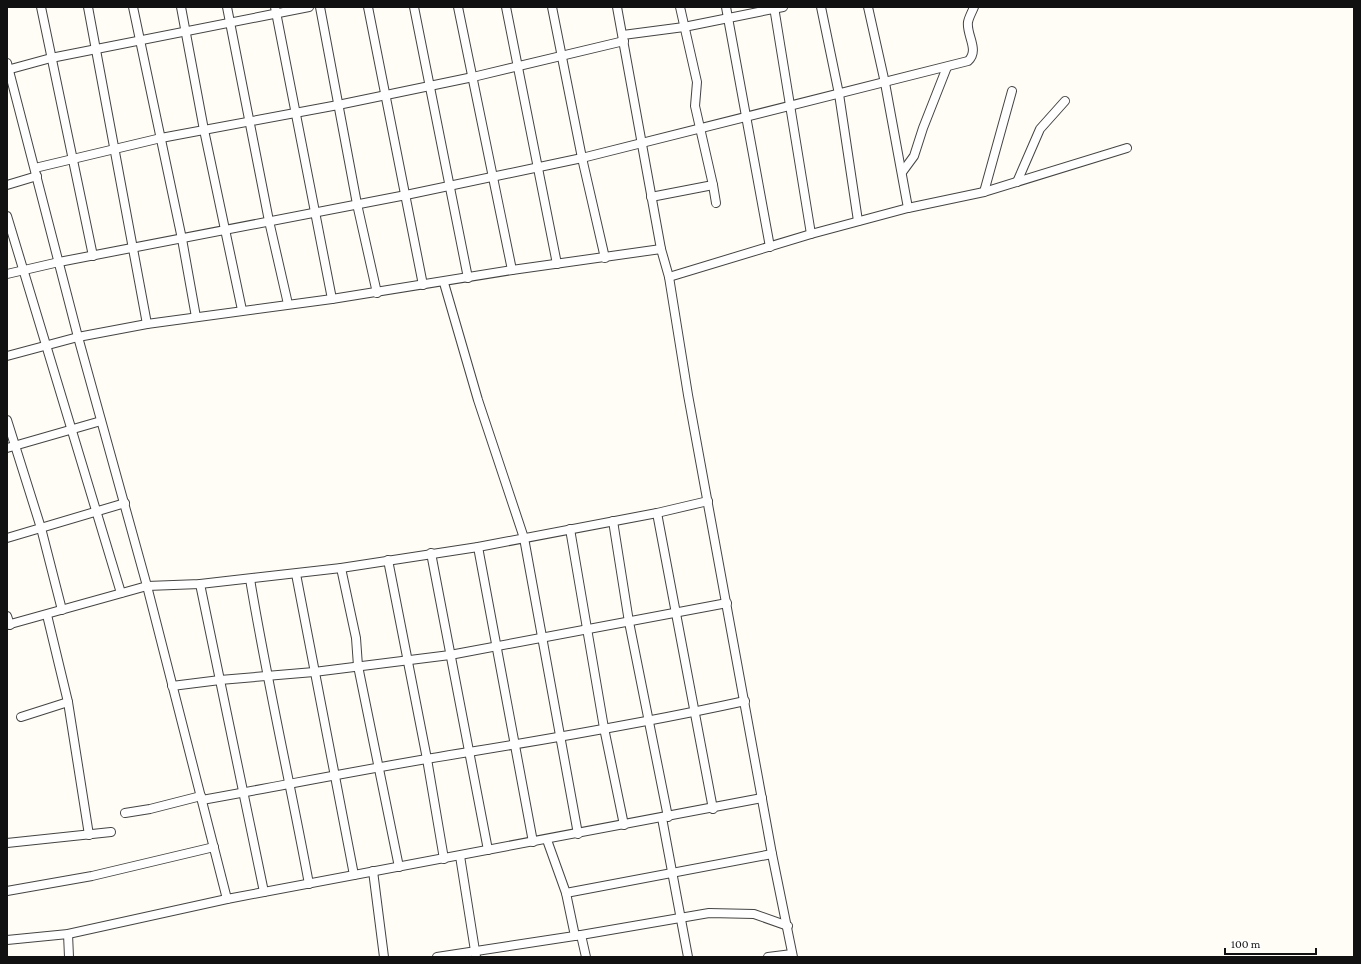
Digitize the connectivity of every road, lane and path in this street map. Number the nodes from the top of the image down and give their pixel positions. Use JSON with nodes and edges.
{"nodes":[{"id":1,"x":41,"y":7,"type":"edge"},
{"id":2,"x":88,"y":7,"type":"edge"},
{"id":3,"x":134,"y":7,"type":"edge"},
{"id":4,"x":181,"y":7,"type":"edge"},
{"id":5,"x":227,"y":7,"type":"edge"},
{"id":6,"x":308,"y":7,"type":"edge"},
{"id":7,"x":320,"y":7,"type":"edge"},
{"id":8,"x":368,"y":7,"type":"edge"},
{"id":9,"x":414,"y":7,"type":"edge"},
{"id":10,"x":458,"y":7,"type":"edge"},
{"id":11,"x":506,"y":7,"type":"edge"},
{"id":12,"x":552,"y":7,"type":"edge"},
{"id":13,"x":618,"y":7,"type":"edge"},
{"id":14,"x":680,"y":7,"type":"edge"},
{"id":15,"x":726,"y":7,"type":"edge"},
{"id":16,"x":821,"y":7,"type":"edge"},
{"id":17,"x":868,"y":7,"type":"edge"},
{"id":18,"x":974,"y":7,"type":"edge"},
{"id":19,"x":777,"y":8,"type":"edge"},
{"id":20,"x":276,"y":11,"type":"edge"},
{"id":21,"x":728,"y":19,"type":"junction"},
{"id":22,"x":230,"y":23,"type":"junction"},
{"id":23,"x":684,"y":28,"type":"junction"},
{"id":24,"x":186,"y":32,"type":"junction"},
{"id":25,"x":624,"y":38,"type":"junction"},
{"id":26,"x":140,"y":41,"type":"junction"},
{"id":27,"x":96,"y":49,"type":"junction"},
{"id":28,"x":562,"y":56,"type":"junction"},
{"id":29,"x":51,"y":58,"type":"junction"},
{"id":30,"x":517,"y":66,"type":"junction"},
{"id":31,"x":8,"y":67,"type":"edge"},
{"id":32,"x":947,"y":67,"type":"junction"},
{"id":33,"x":473,"y":77,"type":"junction"},
{"id":34,"x":885,"y":83,"type":"junction"},
{"id":35,"x":431,"y":85,"type":"junction"},
{"id":36,"x":1012,"y":91,"type":"dead end"},
{"id":37,"x":839,"y":94,"type":"junction"},
{"id":38,"x":385,"y":95,"type":"junction"},
{"id":39,"x":1065,"y":101,"type":"dead end"},
{"id":40,"x":338,"y":106,"type":"junction"},
{"id":41,"x":791,"y":107,"type":"junction"},
{"id":42,"x":296,"y":112,"type":"junction"},
{"id":43,"x":747,"y":117,"type":"junction"},
{"id":44,"x":249,"y":122,"type":"junction"},
{"id":45,"x":204,"y":130,"type":"junction"},
{"id":46,"x":700,"y":130,"type":"junction"},
{"id":47,"x":161,"y":138,"type":"junction"},
{"id":48,"x":642,"y":144,"type":"junction"},
{"id":49,"x":1127,"y":148,"type":"dead end"},
{"id":50,"x":115,"y":150,"type":"junction"},
{"id":51,"x":582,"y":158,"type":"junction"},
{"id":52,"x":72,"y":160,"type":"junction"},
{"id":53,"x":536,"y":167,"type":"junction"},
{"id":54,"x":903,"y":171,"type":"junction"},
{"id":55,"x":36,"y":172,"type":"junction"},
{"id":56,"x":493,"y":176,"type":"junction"},
{"id":57,"x":1017,"y":182,"type":"junction"},
{"id":58,"x":7,"y":184,"type":"edge"},
{"id":59,"x":713,"y":185,"type":"junction"},
{"id":60,"x":450,"y":186,"type":"junction"},
{"id":61,"x":984,"y":192,"type":"junction"},
{"id":62,"x":406,"y":195,"type":"junction"},
{"id":63,"x":651,"y":197,"type":"junction"},
{"id":64,"x":716,"y":203,"type":"dead end"},
{"id":65,"x":357,"y":204,"type":"junction"},
{"id":66,"x":908,"y":208,"type":"junction"},
{"id":67,"x":315,"y":212,"type":"junction"},
{"id":68,"x":7,"y":216,"type":"edge"},
{"id":69,"x":269,"y":221,"type":"junction"},
{"id":70,"x":858,"y":221,"type":"junction"},
{"id":71,"x":226,"y":230,"type":"junction"},
{"id":72,"x":810,"y":234,"type":"junction"},
{"id":73,"x":182,"y":238,"type":"junction"},
{"id":74,"x":770,"y":247,"type":"junction"},
{"id":75,"x":134,"y":248,"type":"junction"},
{"id":76,"x":661,"y":249,"type":"junction"},
{"id":77,"x":94,"y":256,"type":"junction"},
{"id":78,"x":605,"y":258,"type":"junction"},
{"id":79,"x":59,"y":262,"type":"junction"},
{"id":80,"x":557,"y":264,"type":"junction"},
{"id":81,"x":24,"y":270,"type":"junction"},
{"id":82,"x":512,"y":270,"type":"junction"},
{"id":83,"x":7,"y":274,"type":"edge"},
{"id":84,"x":669,"y":277,"type":"junction"},
{"id":85,"x":468,"y":278,"type":"junction"},
{"id":86,"x":444,"y":282,"type":"junction"},
{"id":87,"x":422,"y":285,"type":"junction"},
{"id":88,"x":377,"y":293,"type":"junction"},
{"id":89,"x":332,"y":299,"type":"junction"},
{"id":90,"x":288,"y":304,"type":"junction"},
{"id":91,"x":242,"y":310,"type":"junction"},
{"id":92,"x":196,"y":317,"type":"junction"},
{"id":93,"x":147,"y":324,"type":"junction"},
{"id":94,"x":78,"y":337,"type":"junction"},
{"id":95,"x":46,"y":345,"type":"junction"},
{"id":96,"x":7,"y":356,"type":"edge"},
{"id":97,"x":7,"y":420,"type":"edge"},
{"id":98,"x":101,"y":421,"type":"junction"},
{"id":99,"x":72,"y":430,"type":"junction"},
{"id":100,"x":11,"y":447,"type":"edge"},
{"id":101,"x":708,"y":501,"type":"junction"},
{"id":102,"x":125,"y":503,"type":"junction"},
{"id":103,"x":97,"y":512,"type":"junction"},
{"id":104,"x":657,"y":513,"type":"junction"},
{"id":105,"x":613,"y":521,"type":"junction"},
{"id":106,"x":41,"y":528,"type":"junction"},
{"id":107,"x":570,"y":529,"type":"junction"},
{"id":108,"x":7,"y":538,"type":"edge"},
{"id":109,"x":524,"y":538,"type":"junction"},
{"id":110,"x":478,"y":546,"type":"junction"},
{"id":111,"x":431,"y":553,"type":"junction"},
{"id":112,"x":388,"y":560,"type":"junction"},
{"id":113,"x":341,"y":568,"type":"junction"},
{"id":114,"x":296,"y":574,"type":"junction"},
{"id":115,"x":250,"y":579,"type":"junction"},
{"id":116,"x":200,"y":584,"type":"junction"},
{"id":117,"x":147,"y":586,"type":"junction"},
{"id":118,"x":121,"y":593,"type":"junction"},
{"id":119,"x":727,"y":602,"type":"junction"},
{"id":120,"x":62,"y":610,"type":"junction"},
{"id":121,"x":677,"y":613,"type":"junction"},
{"id":122,"x":47,"y":615,"type":"junction"},
{"id":123,"x":7,"y":616,"type":"edge"},
{"id":124,"x":629,"y":622,"type":"junction"},
{"id":125,"x":8,"y":625,"type":"edge"},
{"id":126,"x":587,"y":630,"type":"junction"},
{"id":127,"x":542,"y":638,"type":"junction"},
{"id":128,"x":497,"y":646,"type":"junction"},
{"id":129,"x":450,"y":655,"type":"junction"},
{"id":130,"x":407,"y":660,"type":"junction"},
{"id":131,"x":358,"y":666,"type":"junction"},
{"id":132,"x":314,"y":672,"type":"junction"},
{"id":133,"x":266,"y":676,"type":"junction"},
{"id":134,"x":220,"y":680,"type":"junction"},
{"id":135,"x":172,"y":686,"type":"junction"},
{"id":136,"x":745,"y":701,"type":"junction"},
{"id":137,"x":68,"y":702,"type":"junction"},
{"id":138,"x":695,"y":712,"type":"junction"},
{"id":139,"x":21,"y":717,"type":"dead end"},
{"id":140,"x":649,"y":719,"type":"junction"},
{"id":141,"x":604,"y":728,"type":"junction"},
{"id":142,"x":561,"y":736,"type":"junction"},
{"id":143,"x":514,"y":746,"type":"junction"},
{"id":144,"x":469,"y":752,"type":"junction"},
{"id":145,"x":427,"y":759,"type":"junction"},
{"id":146,"x":379,"y":768,"type":"junction"},
{"id":147,"x":335,"y":776,"type":"junction"},
{"id":148,"x":290,"y":784,"type":"junction"},
{"id":149,"x":244,"y":792,"type":"junction"},
{"id":150,"x":201,"y":798,"type":"junction"},
{"id":151,"x":762,"y":798,"type":"junction"},
{"id":152,"x":713,"y":809,"type":"junction"},
{"id":153,"x":126,"y":813,"type":"dead end"},
{"id":154,"x":665,"y":818,"type":"junction"},
{"id":155,"x":624,"y":825,"type":"junction"},
{"id":156,"x":112,"y":832,"type":"dead end"},
{"id":157,"x":578,"y":834,"type":"junction"},
{"id":158,"x":89,"y":835,"type":"junction"},
{"id":159,"x":547,"y":840,"type":"junction"},
{"id":160,"x":533,"y":842,"type":"junction"},
{"id":161,"x":7,"y":843,"type":"edge"},
{"id":162,"x":214,"y":848,"type":"junction"},
{"id":163,"x":488,"y":850,"type":"junction"},
{"id":164,"x":772,"y":854,"type":"junction"},
{"id":165,"x":460,"y":856,"type":"junction"},
{"id":166,"x":444,"y":858,"type":"junction"},
{"id":167,"x":399,"y":867,"type":"junction"},
{"id":168,"x":373,"y":871,"type":"junction"},
{"id":169,"x":672,"y":873,"type":"junction"},
{"id":170,"x":354,"y":875,"type":"junction"},
{"id":171,"x":309,"y":884,"type":"junction"},
{"id":172,"x":7,"y":891,"type":"edge"},
{"id":173,"x":264,"y":892,"type":"junction"},
{"id":174,"x":566,"y":893,"type":"junction"},
{"id":175,"x":227,"y":899,"type":"junction"},
{"id":176,"x":680,"y":919,"type":"junction"},
{"id":177,"x":788,"y":926,"type":"junction"},
{"id":178,"x":68,"y":934,"type":"junction"},
{"id":179,"x":578,"y":936,"type":"junction"},
{"id":180,"x":7,"y":940,"type":"edge"},
{"id":181,"x":476,"y":954,"type":"edge"},
{"id":182,"x":792,"y":956,"type":"edge"},
{"id":183,"x":69,"y":957,"type":"edge"},
{"id":184,"x":384,"y":957,"type":"edge"},
{"id":185,"x":438,"y":957,"type":"edge"},
{"id":186,"x":586,"y":957,"type":"edge"},
{"id":187,"x":688,"y":957,"type":"edge"},
{"id":188,"x":768,"y":957,"type":"edge"}],
"edges":[{"from":1,"to":29,"type":"street"},
{"from":2,"to":27,"type":"street"},
{"from":3,"to":26,"type":"street"},
{"from":4,"to":24,"type":"street"},
{"from":5,"to":22,"type":"street"},
{"from":6,"to":20,"type":"street"},
{"from":7,"to":40,"type":"street"},
{"from":8,"to":38,"type":"street"},
{"from":9,"to":35,"type":"street"},
{"from":10,"to":33,"type":"street"},
{"from":11,"to":30,"type":"street"},
{"from":12,"to":28,"type":"street"},
{"from":13,"to":25,"type":"street"},
{"from":14,"to":23,"type":"street"},
{"from":15,"to":21,"type":"street"},
{"from":16,"to":37,"type":"street"},
{"from":17,"to":34,"type":"street"},
{"from":18,"to":32,"type":"street"},
{"from":19,"to":21,"type":"street"},
{"from":19,"to":41,"type":"street"},
{"from":20,"to":22,"type":"street"},
{"from":20,"to":42,"type":"street"},
{"from":21,"to":23,"type":"street"},
{"from":21,"to":43,"type":"street"},
{"from":22,"to":24,"type":"street"},
{"from":22,"to":44,"type":"street"},
{"from":23,"to":25,"type":"street"},
{"from":23,"to":46,"type":"street"},
{"from":24,"to":26,"type":"street"},
{"from":24,"to":45,"type":"street"},
{"from":25,"to":28,"type":"street"},
{"from":25,"to":48,"type":"street"},
{"from":26,"to":27,"type":"street"},
{"from":26,"to":47,"type":"street"},
{"from":27,"to":29,"type":"street"},
{"from":27,"to":50,"type":"street"},
{"from":28,"to":30,"type":"street"},
{"from":28,"to":51,"type":"street"},
{"from":29,"to":31,"type":"street"},
{"from":29,"to":52,"type":"street"},
{"from":30,"to":33,"type":"street"},
{"from":30,"to":53,"type":"street"},
{"from":31,"to":55,"type":"street"},
{"from":32,"to":34,"type":"street"},
{"from":32,"to":54,"type":"street"},
{"from":33,"to":35,"type":"street"},
{"from":33,"to":56,"type":"street"},
{"from":34,"to":37,"type":"street"},
{"from":34,"to":54,"type":"street"},
{"from":35,"to":38,"type":"street"},
{"from":35,"to":60,"type":"street"},
{"from":36,"to":61,"type":"street"},
{"from":37,"to":41,"type":"street"},
{"from":37,"to":70,"type":"street"},
{"from":38,"to":40,"type":"street"},
{"from":38,"to":62,"type":"street"},
{"from":39,"to":57,"type":"street"},
{"from":40,"to":42,"type":"street"},
{"from":40,"to":65,"type":"street"},
{"from":41,"to":43,"type":"street"},
{"from":41,"to":72,"type":"street"},
{"from":42,"to":44,"type":"street"},
{"from":42,"to":67,"type":"street"},
{"from":43,"to":46,"type":"street"},
{"from":43,"to":74,"type":"street"},
{"from":44,"to":45,"type":"street"},
{"from":44,"to":69,"type":"street"},
{"from":45,"to":47,"type":"street"},
{"from":45,"to":71,"type":"street"},
{"from":46,"to":48,"type":"street"},
{"from":46,"to":59,"type":"street"},
{"from":47,"to":50,"type":"street"},
{"from":47,"to":73,"type":"street"},
{"from":48,"to":51,"type":"street"},
{"from":48,"to":63,"type":"street"},
{"from":49,"to":57,"type":"street"},
{"from":50,"to":52,"type":"street"},
{"from":50,"to":75,"type":"street"},
{"from":51,"to":53,"type":"street"},
{"from":51,"to":78,"type":"street"},
{"from":52,"to":55,"type":"street"},
{"from":52,"to":77,"type":"street"},
{"from":53,"to":56,"type":"street"},
{"from":53,"to":80,"type":"street"},
{"from":54,"to":66,"type":"street"},
{"from":55,"to":58,"type":"street"},
{"from":55,"to":79,"type":"street"},
{"from":56,"to":60,"type":"street"},
{"from":56,"to":82,"type":"street"},
{"from":57,"to":61,"type":"street"},
{"from":59,"to":63,"type":"street"},
{"from":59,"to":64,"type":"street"},
{"from":60,"to":62,"type":"street"},
{"from":60,"to":85,"type":"street"},
{"from":61,"to":66,"type":"street"},
{"from":62,"to":65,"type":"street"},
{"from":62,"to":87,"type":"street"},
{"from":63,"to":76,"type":"street"},
{"from":65,"to":67,"type":"street"},
{"from":65,"to":88,"type":"street"},
{"from":66,"to":70,"type":"street"},
{"from":67,"to":69,"type":"street"},
{"from":67,"to":89,"type":"street"},
{"from":68,"to":81,"type":"street"},
{"from":69,"to":71,"type":"street"},
{"from":69,"to":90,"type":"street"},
{"from":70,"to":72,"type":"street"},
{"from":71,"to":73,"type":"street"},
{"from":71,"to":91,"type":"street"},
{"from":72,"to":74,"type":"street"},
{"from":73,"to":75,"type":"street"},
{"from":73,"to":92,"type":"street"},
{"from":74,"to":84,"type":"street"},
{"from":75,"to":77,"type":"street"},
{"from":75,"to":93,"type":"street"},
{"from":76,"to":78,"type":"street"},
{"from":76,"to":84,"type":"street"},
{"from":77,"to":79,"type":"street"},
{"from":78,"to":80,"type":"street"},
{"from":79,"to":81,"type":"street"},
{"from":79,"to":94,"type":"street"},
{"from":80,"to":82,"type":"street"},
{"from":81,"to":83,"type":"street"},
{"from":81,"to":95,"type":"street"},
{"from":82,"to":85,"type":"street"},
{"from":84,"to":101,"type":"street"},
{"from":85,"to":86,"type":"street"},
{"from":86,"to":87,"type":"street"},
{"from":86,"to":109,"type":"street"},
{"from":87,"to":88,"type":"street"},
{"from":88,"to":89,"type":"street"},
{"from":89,"to":90,"type":"street"},
{"from":90,"to":91,"type":"street"},
{"from":91,"to":92,"type":"street"},
{"from":92,"to":93,"type":"street"},
{"from":93,"to":94,"type":"street"},
{"from":94,"to":95,"type":"street"},
{"from":94,"to":98,"type":"street"},
{"from":95,"to":96,"type":"street"},
{"from":95,"to":99,"type":"street"},
{"from":97,"to":100,"type":"street"},
{"from":98,"to":99,"type":"street"},
{"from":98,"to":102,"type":"street"},
{"from":99,"to":100,"type":"street"},
{"from":99,"to":103,"type":"street"},
{"from":100,"to":106,"type":"street"},
{"from":101,"to":104,"type":"street"},
{"from":101,"to":119,"type":"street"},
{"from":102,"to":103,"type":"street"},
{"from":102,"to":117,"type":"street"},
{"from":103,"to":106,"type":"street"},
{"from":103,"to":118,"type":"street"},
{"from":104,"to":105,"type":"street"},
{"from":104,"to":121,"type":"street"},
{"from":105,"to":107,"type":"street"},
{"from":105,"to":124,"type":"street"},
{"from":106,"to":108,"type":"street"},
{"from":106,"to":120,"type":"street"},
{"from":107,"to":109,"type":"street"},
{"from":107,"to":126,"type":"street"},
{"from":109,"to":110,"type":"street"},
{"from":109,"to":127,"type":"street"},
{"from":110,"to":111,"type":"street"},
{"from":110,"to":128,"type":"street"},
{"from":111,"to":112,"type":"street"},
{"from":111,"to":129,"type":"street"},
{"from":112,"to":113,"type":"street"},
{"from":112,"to":130,"type":"street"},
{"from":113,"to":114,"type":"street"},
{"from":113,"to":131,"type":"street"},
{"from":114,"to":115,"type":"street"},
{"from":114,"to":132,"type":"street"},
{"from":115,"to":116,"type":"street"},
{"from":115,"to":133,"type":"street"},
{"from":116,"to":117,"type":"street"},
{"from":116,"to":134,"type":"street"},
{"from":117,"to":118,"type":"street"},
{"from":117,"to":135,"type":"street"},
{"from":118,"to":120,"type":"street"},
{"from":119,"to":121,"type":"street"},
{"from":119,"to":136,"type":"street"},
{"from":120,"to":122,"type":"street"},
{"from":121,"to":124,"type":"street"},
{"from":121,"to":138,"type":"street"},
{"from":122,"to":125,"type":"street"},
{"from":122,"to":137,"type":"street"},
{"from":123,"to":125,"type":"street"},
{"from":124,"to":126,"type":"street"},
{"from":124,"to":140,"type":"street"},
{"from":126,"to":127,"type":"street"},
{"from":126,"to":141,"type":"street"},
{"from":127,"to":128,"type":"street"},
{"from":127,"to":142,"type":"street"},
{"from":128,"to":129,"type":"street"},
{"from":128,"to":143,"type":"street"},
{"from":129,"to":130,"type":"street"},
{"from":129,"to":144,"type":"street"},
{"from":130,"to":131,"type":"street"},
{"from":130,"to":145,"type":"street"},
{"from":131,"to":132,"type":"street"},
{"from":131,"to":146,"type":"street"},
{"from":132,"to":133,"type":"street"},
{"from":132,"to":147,"type":"street"},
{"from":133,"to":134,"type":"street"},
{"from":133,"to":148,"type":"street"},
{"from":134,"to":135,"type":"street"},
{"from":134,"to":149,"type":"street"},
{"from":135,"to":150,"type":"street"},
{"from":136,"to":138,"type":"street"},
{"from":136,"to":151,"type":"street"},
{"from":137,"to":139,"type":"street"},
{"from":137,"to":158,"type":"street"},
{"from":138,"to":140,"type":"street"},
{"from":138,"to":152,"type":"street"},
{"from":140,"to":141,"type":"street"},
{"from":140,"to":154,"type":"street"},
{"from":141,"to":142,"type":"street"},
{"from":141,"to":155,"type":"street"},
{"from":142,"to":143,"type":"street"},
{"from":142,"to":157,"type":"street"},
{"from":143,"to":144,"type":"street"},
{"from":143,"to":160,"type":"street"},
{"from":144,"to":145,"type":"street"},
{"from":144,"to":163,"type":"street"},
{"from":145,"to":146,"type":"street"},
{"from":145,"to":166,"type":"street"},
{"from":146,"to":147,"type":"street"},
{"from":146,"to":167,"type":"street"},
{"from":147,"to":148,"type":"street"},
{"from":147,"to":170,"type":"street"},
{"from":148,"to":149,"type":"street"},
{"from":148,"to":171,"type":"street"},
{"from":149,"to":150,"type":"street"},
{"from":149,"to":173,"type":"street"},
{"from":150,"to":153,"type":"street"},
{"from":150,"to":162,"type":"street"},
{"from":151,"to":152,"type":"street"},
{"from":151,"to":164,"type":"street"},
{"from":152,"to":154,"type":"street"},
{"from":154,"to":155,"type":"street"},
{"from":154,"to":169,"type":"street"},
{"from":155,"to":157,"type":"street"},
{"from":156,"to":158,"type":"street"},
{"from":157,"to":159,"type":"street"},
{"from":158,"to":161,"type":"street"},
{"from":159,"to":160,"type":"street"},
{"from":159,"to":174,"type":"street"},
{"from":160,"to":163,"type":"street"},
{"from":162,"to":172,"type":"street"},
{"from":162,"to":175,"type":"street"},
{"from":163,"to":165,"type":"street"},
{"from":164,"to":169,"type":"street"},
{"from":164,"to":177,"type":"street"},
{"from":165,"to":166,"type":"street"},
{"from":165,"to":181,"type":"street"},
{"from":166,"to":167,"type":"street"},
{"from":167,"to":168,"type":"street"},
{"from":168,"to":170,"type":"street"},
{"from":168,"to":184,"type":"street"},
{"from":169,"to":174,"type":"street"},
{"from":169,"to":176,"type":"street"},
{"from":170,"to":171,"type":"street"},
{"from":171,"to":173,"type":"street"},
{"from":173,"to":175,"type":"street"},
{"from":174,"to":179,"type":"street"},
{"from":175,"to":178,"type":"street"},
{"from":176,"to":177,"type":"street"},
{"from":176,"to":179,"type":"street"},
{"from":176,"to":187,"type":"street"},
{"from":177,"to":182,"type":"street"},
{"from":178,"to":180,"type":"street"},
{"from":178,"to":183,"type":"street"},
{"from":179,"to":181,"type":"street"},
{"from":179,"to":186,"type":"street"},
{"from":181,"to":185,"type":"street"},
{"from":182,"to":188,"type":"street"}]}
